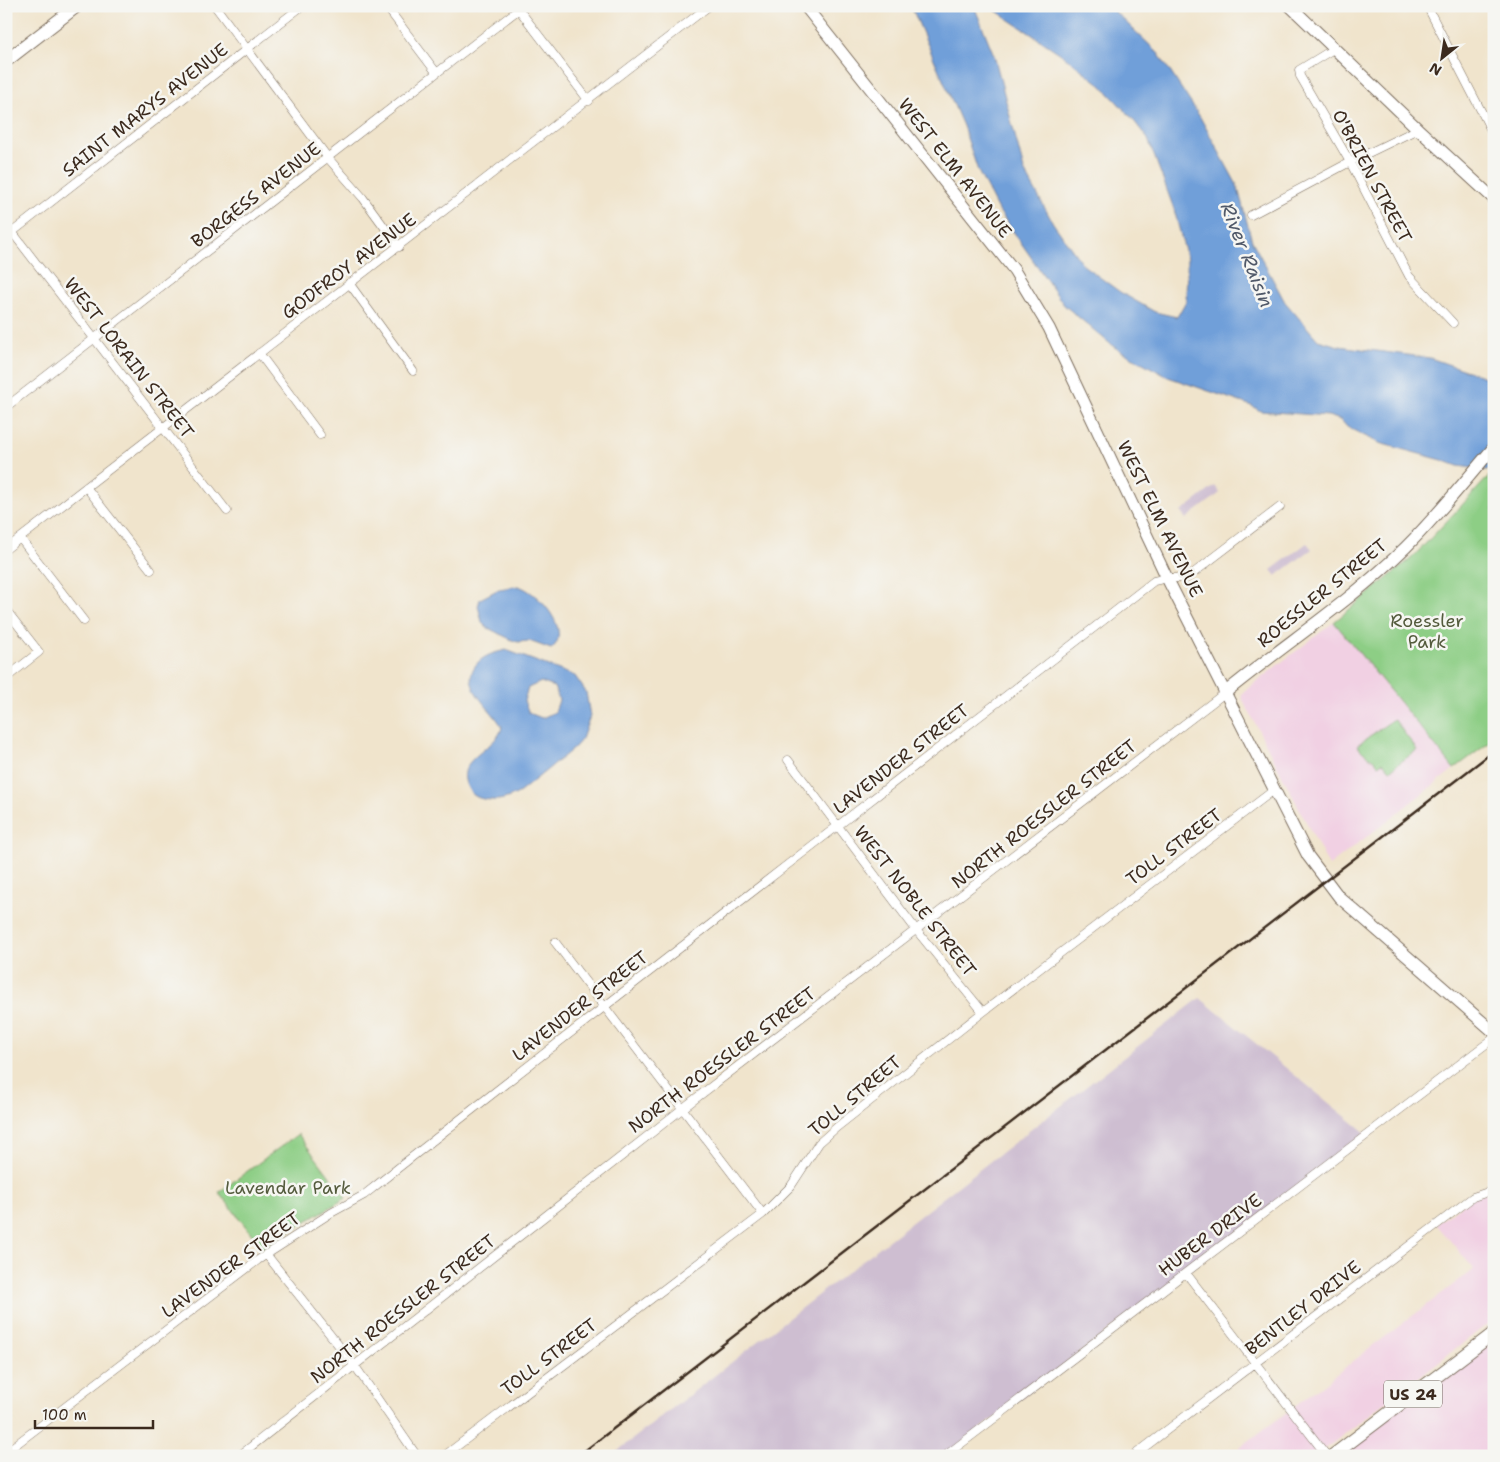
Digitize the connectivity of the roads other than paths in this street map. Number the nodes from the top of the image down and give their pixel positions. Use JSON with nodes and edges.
{"nodes":[{"id":1,"x":77,"y":6,"type":"edge"},
{"id":2,"x":215,"y":6,"type":"edge"},
{"id":3,"x":302,"y":6,"type":"edge"},
{"id":4,"x":386,"y":6,"type":"edge"},
{"id":5,"x":709,"y":6,"type":"edge"},
{"id":6,"x":805,"y":6,"type":"edge"},
{"id":7,"x":1290,"y":6,"type":"edge"},
{"id":8,"x":1427,"y":6,"type":"edge"},
{"id":9,"x":520,"y":7,"type":"edge"},
{"id":10,"x":248,"y":48,"type":"junction"},
{"id":11,"x":1335,"y":48,"type":"junction"},
{"id":12,"x":6,"y":61,"type":"edge"},
{"id":13,"x":436,"y":72,"type":"junction"},
{"id":14,"x":589,"y":100,"type":"junction"},
{"id":15,"x":1418,"y":129,"type":"junction"},
{"id":16,"x":1494,"y":136,"type":"edge"},
{"id":17,"x":328,"y":158,"type":"junction"},
{"id":18,"x":1350,"y":162,"type":"junction"},
{"id":19,"x":1494,"y":199,"type":"edge"},
{"id":20,"x":1251,"y":215,"type":"dead end"},
{"id":21,"x":6,"y":224,"type":"edge"},
{"id":22,"x":9,"y":235,"type":"edge"},
{"id":23,"x":399,"y":247,"type":"junction"},
{"id":24,"x":349,"y":283,"type":"junction"},
{"id":25,"x":1453,"y":323,"type":"dead end"},
{"id":26,"x":95,"y":339,"type":"junction"},
{"id":27,"x":259,"y":354,"type":"junction"},
{"id":28,"x":413,"y":371,"type":"dead end"},
{"id":29,"x":6,"y":407,"type":"edge"},
{"id":30,"x":163,"y":428,"type":"junction"},
{"id":31,"x":320,"y":435,"type":"dead end"},
{"id":32,"x":1494,"y":447,"type":"edge"},
{"id":33,"x":86,"y":487,"type":"junction"},
{"id":34,"x":1280,"y":507,"type":"dead end"},
{"id":35,"x":227,"y":511,"type":"dead end"},
{"id":36,"x":20,"y":538,"type":"junction"},
{"id":37,"x":6,"y":549,"type":"edge"},
{"id":38,"x":151,"y":570,"type":"dead end"},
{"id":39,"x":1167,"y":578,"type":"junction"},
{"id":40,"x":6,"y":610,"type":"edge"},
{"id":41,"x":84,"y":621,"type":"dead end"},
{"id":42,"x":6,"y":678,"type":"edge"},
{"id":43,"x":1226,"y":692,"type":"junction"},
{"id":44,"x":788,"y":760,"type":"dead end"},
{"id":45,"x":1274,"y":790,"type":"junction"},
{"id":46,"x":839,"y":827,"type":"junction"},
{"id":47,"x":917,"y":931,"type":"junction"},
{"id":48,"x":555,"y":942,"type":"dead end"},
{"id":49,"x":604,"y":1005,"type":"junction"},
{"id":50,"x":983,"y":1012,"type":"junction"},
{"id":51,"x":1494,"y":1032,"type":"edge"},
{"id":52,"x":1494,"y":1038,"type":"edge"},
{"id":53,"x":682,"y":1109,"type":"junction"},
{"id":54,"x":1494,"y":1190,"type":"edge"},
{"id":55,"x":763,"y":1214,"type":"junction"},
{"id":56,"x":266,"y":1254,"type":"junction"},
{"id":57,"x":1186,"y":1273,"type":"junction"},
{"id":58,"x":1494,"y":1333,"type":"edge"},
{"id":59,"x":1256,"y":1364,"type":"junction"},
{"id":60,"x":355,"y":1366,"type":"junction"},
{"id":61,"x":6,"y":1452,"type":"edge"},
{"id":62,"x":948,"y":1455,"type":"edge"},
{"id":63,"x":239,"y":1456,"type":"edge"},
{"id":64,"x":417,"y":1456,"type":"edge"},
{"id":65,"x":444,"y":1456,"type":"edge"},
{"id":66,"x":1133,"y":1456,"type":"edge"},
{"id":67,"x":1327,"y":1456,"type":"edge"},
{"id":68,"x":1332,"y":1456,"type":"edge"}],
"edges":[{"from":1,"to":12,"type":"main road"},
{"from":2,"to":10,"type":"street"},
{"from":3,"to":10,"type":"street","name":"SAINT MARYS AVENUE"},
{"from":4,"to":13,"type":"street"},
{"from":5,"to":14,"type":"street","name":"GODFROY AVENUE"},
{"from":6,"to":39,"type":"street","name":"WEST ELM AVENUE"},
{"from":7,"to":11,"type":"street"},
{"from":8,"to":16,"type":"street"},
{"from":9,"to":13,"type":"street","name":"BORGESS AVENUE"},
{"from":9,"to":14,"type":"street"},
{"from":10,"to":17,"type":"street"},
{"from":10,"to":22,"type":"street","name":"SAINT MARYS AVENUE"},
{"from":11,"to":15,"type":"street"},
{"from":11,"to":18,"type":"street","name":"O'BRIEN STREET"},
{"from":13,"to":17,"type":"street","name":"BORGESS AVENUE"},
{"from":14,"to":23,"type":"street","name":"GODFROY AVENUE"},
{"from":15,"to":18,"type":"street"},
{"from":15,"to":19,"type":"street"},
{"from":17,"to":23,"type":"street"},
{"from":17,"to":26,"type":"street","name":"BORGESS AVENUE"},
{"from":18,"to":20,"type":"street"},
{"from":18,"to":25,"type":"street","name":"O'BRIEN STREET"},
{"from":21,"to":22,"type":"street","name":"WEST LORAIN STREET"},
{"from":22,"to":26,"type":"street","name":"WEST LORAIN STREET"},
{"from":23,"to":24,"type":"street","name":"GODFROY AVENUE"},
{"from":24,"to":27,"type":"street","name":"GODFROY AVENUE"},
{"from":24,"to":28,"type":"street"},
{"from":26,"to":29,"type":"street","name":"BORGESS AVENUE"},
{"from":26,"to":30,"type":"street","name":"WEST LORAIN STREET"},
{"from":27,"to":30,"type":"street","name":"GODFROY AVENUE"},
{"from":27,"to":31,"type":"street"},
{"from":30,"to":33,"type":"street","name":"GODFROY AVENUE"},
{"from":30,"to":35,"type":"street","name":"WEST LORAIN STREET"},
{"from":32,"to":43,"type":"street","name":"ROESSLER STREET"},
{"from":33,"to":36,"type":"street","name":"GODFROY AVENUE"},
{"from":33,"to":38,"type":"street"},
{"from":34,"to":39,"type":"street","name":"LAVENDER STREET"},
{"from":36,"to":37,"type":"street","name":"GODFROY AVENUE"},
{"from":36,"to":41,"type":"street"},
{"from":39,"to":43,"type":"street","name":"WEST ELM AVENUE"},
{"from":39,"to":46,"type":"street","name":"LAVENDER STREET"},
{"from":40,"to":42,"type":"street"},
{"from":43,"to":45,"type":"street","name":"WEST ELM AVENUE"},
{"from":43,"to":47,"type":"street","name":"NORTH ROESSLER STREET"},
{"from":44,"to":46,"type":"street","name":"WEST NOBLE STREET"},
{"from":45,"to":50,"type":"street","name":"TOLL STREET"},
{"from":45,"to":51,"type":"street","name":"WEST ELM AVENUE"},
{"from":46,"to":47,"type":"street","name":"WEST NOBLE STREET"},
{"from":46,"to":49,"type":"street","name":"LAVENDER STREET"},
{"from":47,"to":50,"type":"street","name":"WEST NOBLE STREET"},
{"from":47,"to":53,"type":"street","name":"NORTH ROESSLER STREET"},
{"from":48,"to":49,"type":"street"},
{"from":49,"to":53,"type":"street"},
{"from":49,"to":56,"type":"street","name":"LAVENDER STREET"},
{"from":50,"to":55,"type":"street","name":"TOLL STREET"},
{"from":52,"to":57,"type":"street","name":"HUBER DRIVE"},
{"from":53,"to":55,"type":"street"},
{"from":53,"to":60,"type":"street","name":"NORTH ROESSLER STREET"},
{"from":54,"to":59,"type":"street","name":"BENTLEY DRIVE"},
{"from":55,"to":65,"type":"street","name":"TOLL STREET"},
{"from":56,"to":60,"type":"street"},
{"from":56,"to":61,"type":"street","name":"LAVENDER STREET"},
{"from":57,"to":59,"type":"street"},
{"from":57,"to":62,"type":"street","name":"HUBER DRIVE"},
{"from":58,"to":68,"type":"main road","number":"US 24"},
{"from":59,"to":66,"type":"street","name":"BENTLEY DRIVE"},
{"from":59,"to":67,"type":"street"},
{"from":60,"to":63,"type":"street","name":"NORTH ROESSLER STREET"},
{"from":60,"to":64,"type":"street"}]}
